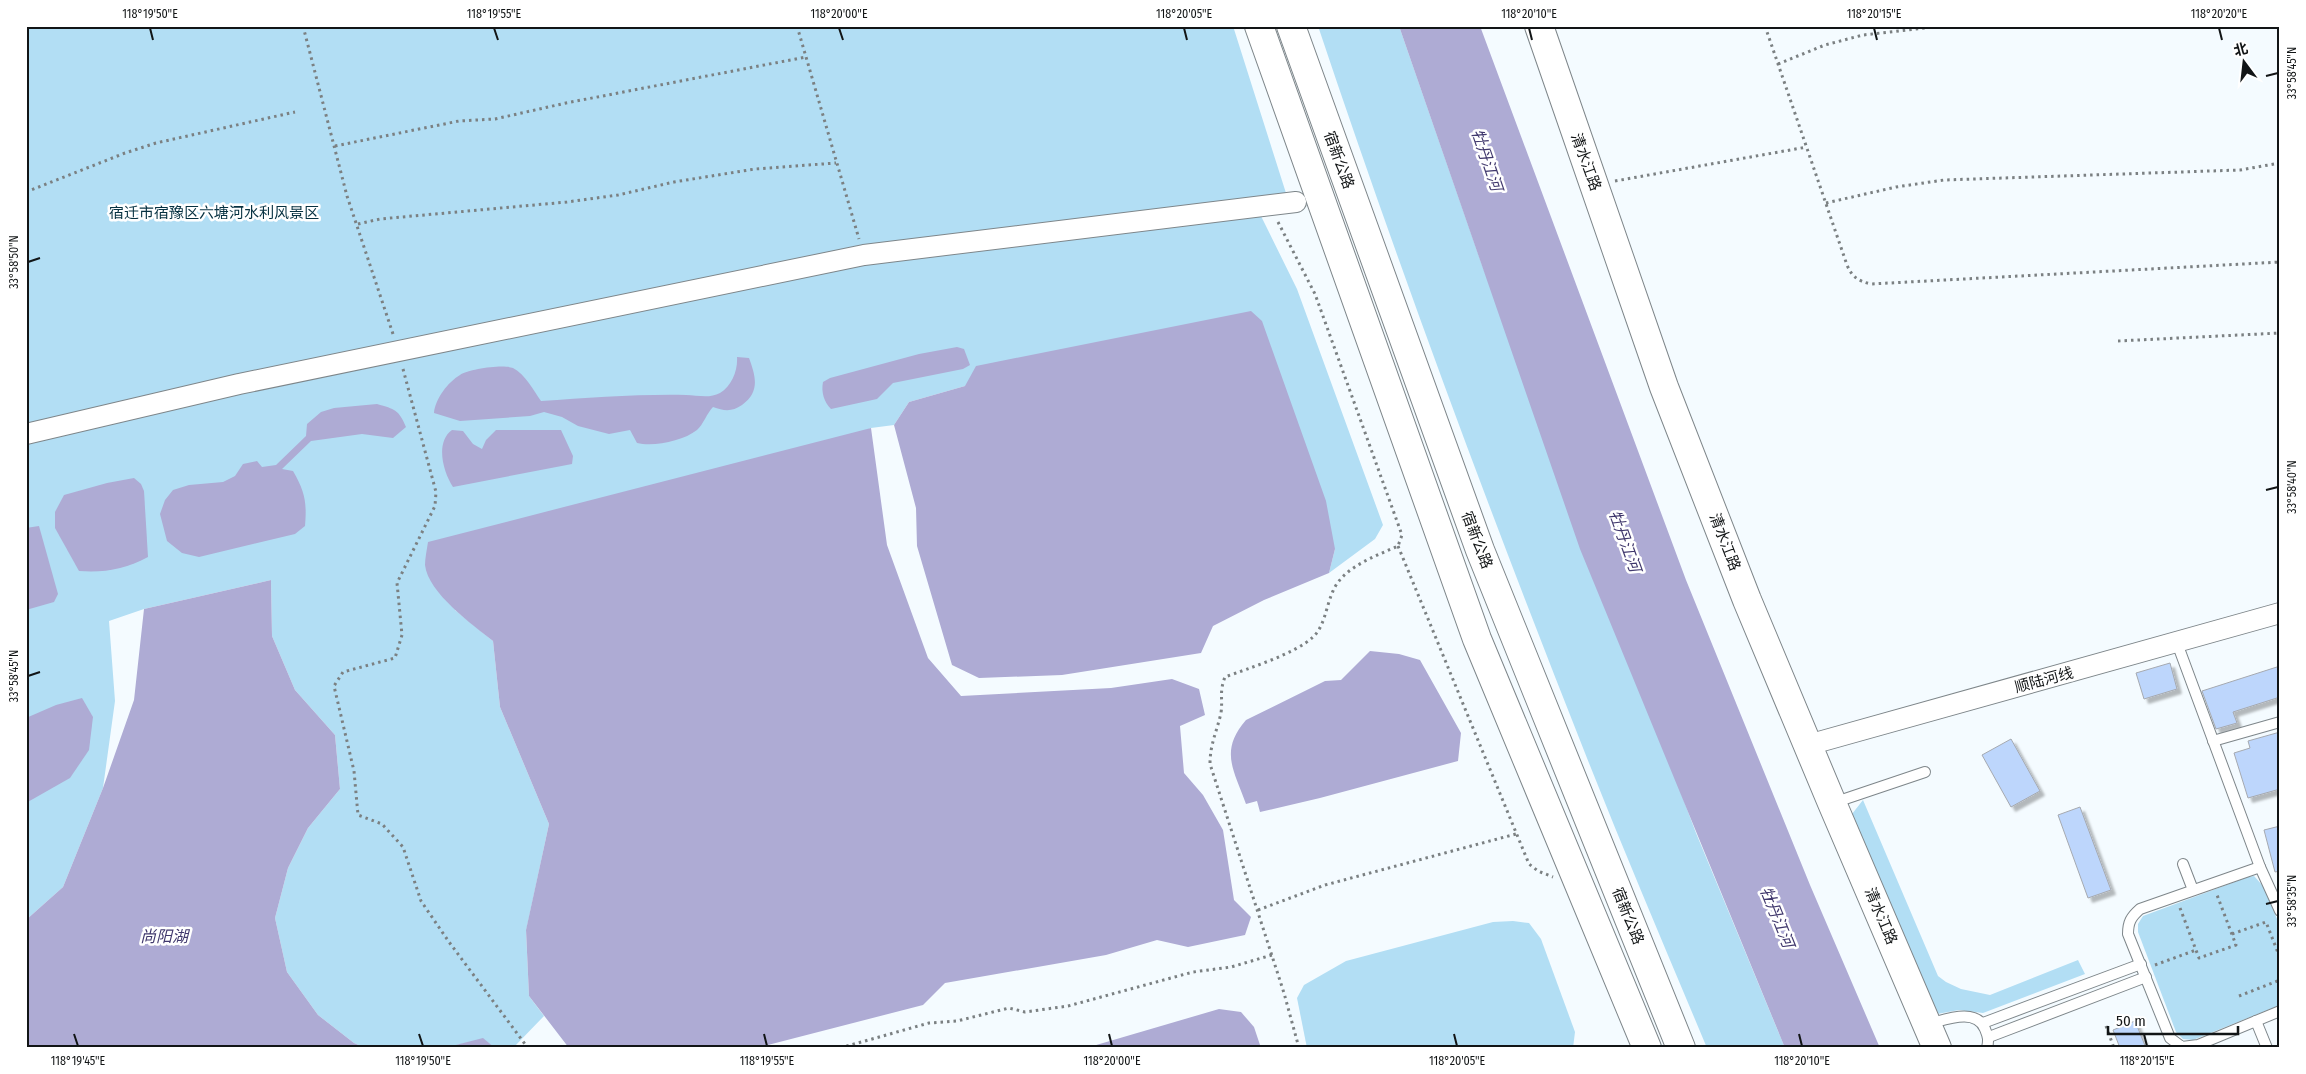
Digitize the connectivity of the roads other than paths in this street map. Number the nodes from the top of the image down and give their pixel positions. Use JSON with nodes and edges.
{"nodes":[{"id":1,"x":1259,"y":26,"type":"edge"},
{"id":2,"x":1291,"y":26,"type":"edge"},
{"id":3,"x":1539,"y":26,"type":"edge"},
{"id":4,"x":1296,"y":202,"type":"dead end"},
{"id":5,"x":26,"y":434,"type":"edge"},
{"id":6,"x":2280,"y":613,"type":"edge"},
{"id":7,"x":2177,"y":643,"type":"junction"},
{"id":8,"x":2280,"y":722,"type":"edge"},
{"id":9,"x":2213,"y":741,"type":"junction"},
{"id":10,"x":1808,"y":745,"type":"junction"},
{"id":11,"x":1925,"y":772,"type":"dead end"},
{"id":12,"x":1832,"y":804,"type":"junction"},
{"id":13,"x":2183,"y":864,"type":"dead end"},
{"id":14,"x":2260,"y":867,"type":"junction"},
{"id":15,"x":2193,"y":890,"type":"junction"},
{"id":16,"x":2276,"y":891,"type":"edge"},
{"id":17,"x":2280,"y":911,"type":"edge"},
{"id":18,"x":2143,"y":970,"type":"junction"},
{"id":19,"x":2280,"y":1011,"type":"edge"},
{"id":20,"x":2256,"y":1021,"type":"junction"},
{"id":21,"x":1983,"y":1024,"type":"junction"},
{"id":22,"x":1932,"y":1036,"type":"edge"},
{"id":23,"x":1988,"y":1043,"type":"edge"},
{"id":24,"x":1648,"y":1048,"type":"edge"},
{"id":25,"x":1681,"y":1048,"type":"edge"},
{"id":26,"x":2267,"y":1048,"type":"edge"}],
"edges":[{"from":1,"to":24,"type":"main road","name":"宿新公路"},
{"from":2,"to":25,"type":"main road","name":"宿新公路"},
{"from":3,"to":10,"type":"main road","name":"清水江路"},
{"from":4,"to":5,"type":"street"},
{"from":6,"to":7,"type":"street","name":"顺陆河线"},
{"from":7,"to":9,"type":"lane"},
{"from":7,"to":10,"type":"street","name":"顺陆河线"},
{"from":8,"to":9,"type":"lane"},
{"from":9,"to":14,"type":"lane"},
{"from":10,"to":12,"type":"main road","name":"清水江路"},
{"from":11,"to":12,"type":"lane"},
{"from":12,"to":22,"type":"main road","name":"清水江路"},
{"from":13,"to":15,"type":"lane"},
{"from":14,"to":15,"type":"lane"},
{"from":14,"to":16,"type":"lane"},
{"from":15,"to":18,"type":"lane"},
{"from":16,"to":17,"type":"lane"},
{"from":18,"to":20,"type":"lane"},
{"from":18,"to":21,"type":"lane"},
{"from":18,"to":23,"type":"lane"},
{"from":19,"to":20,"type":"lane"},
{"from":20,"to":26,"type":"lane"},
{"from":21,"to":22,"type":"lane"},
{"from":21,"to":23,"type":"lane"}]}
